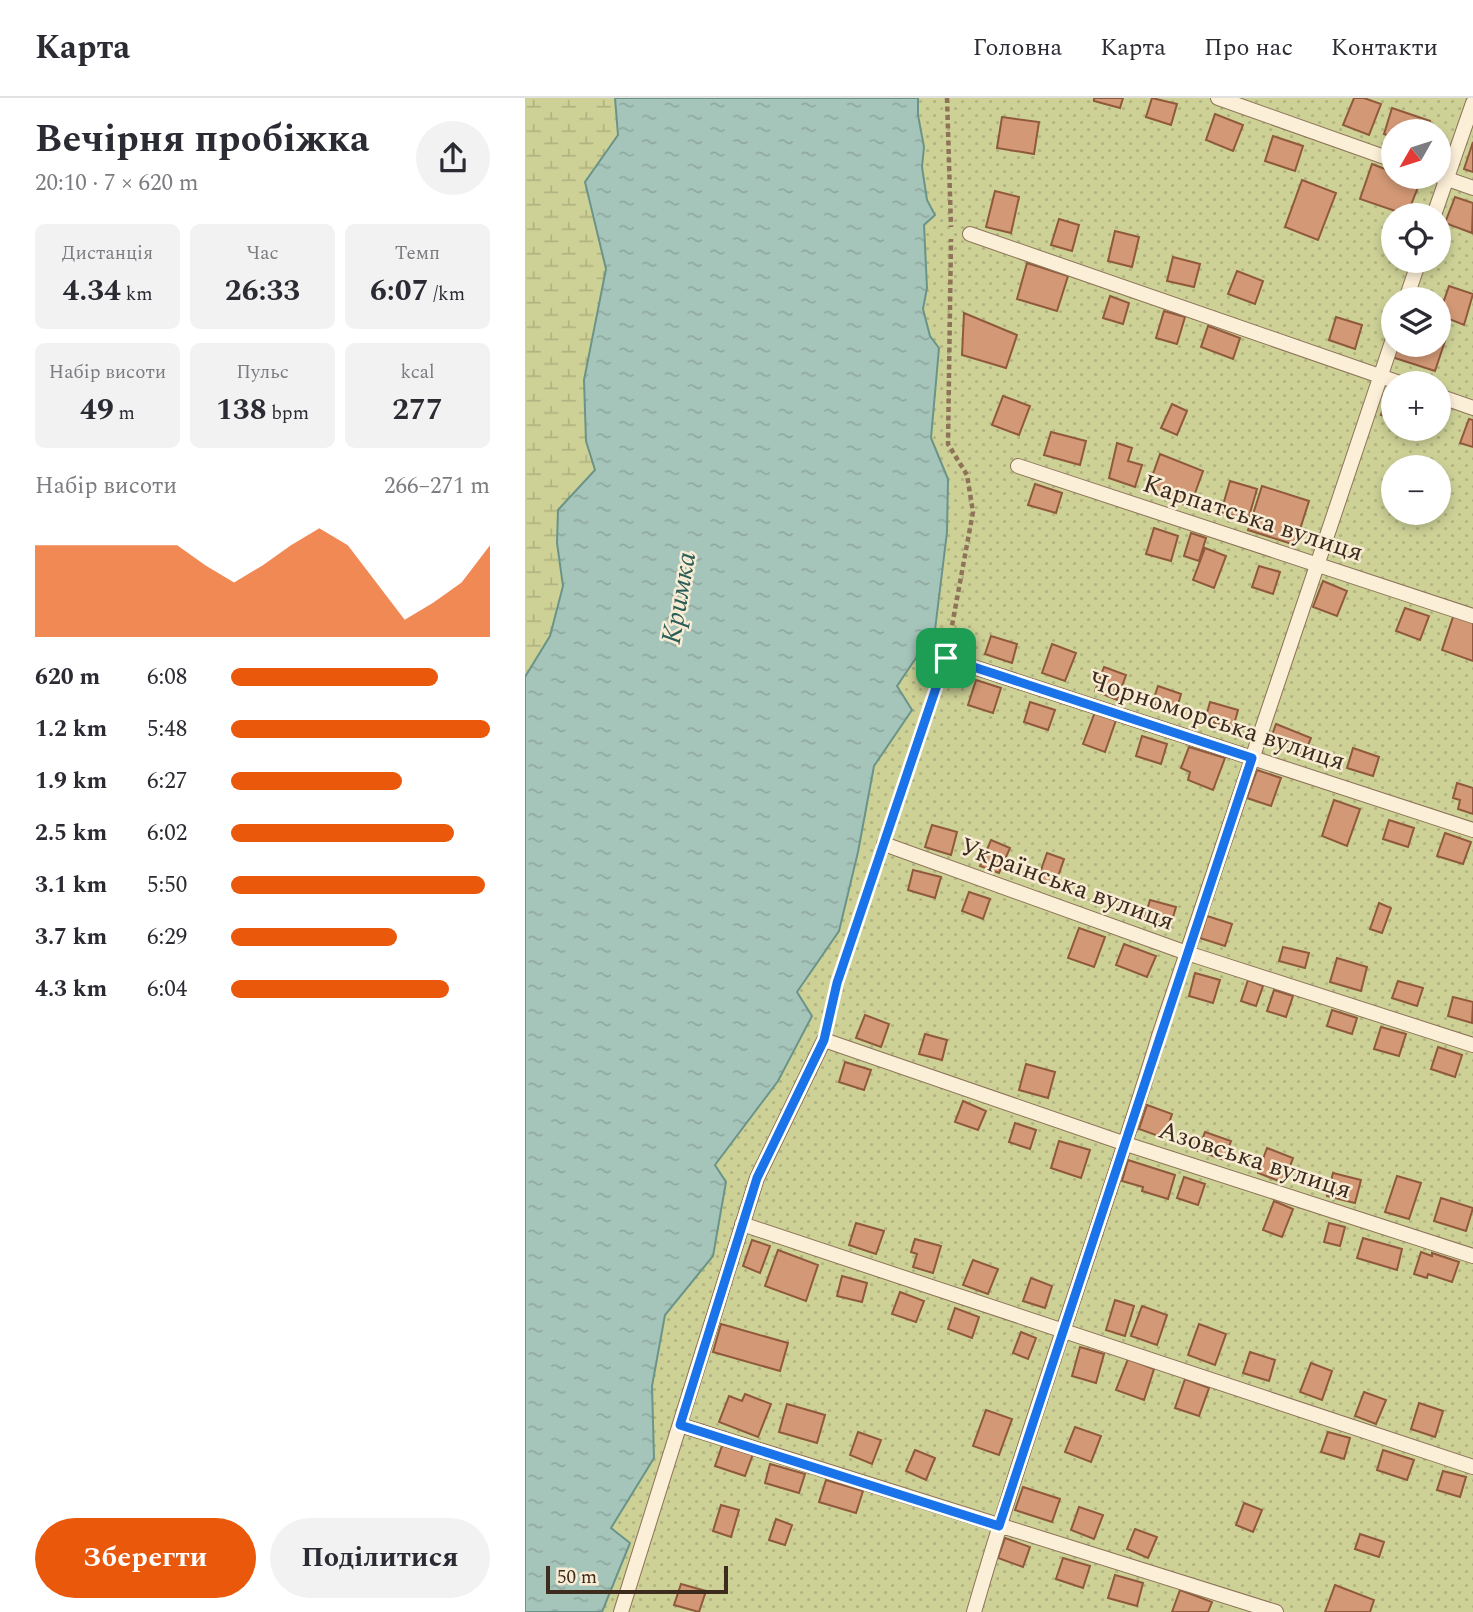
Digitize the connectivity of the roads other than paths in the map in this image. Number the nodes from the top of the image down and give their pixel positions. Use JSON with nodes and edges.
{"nodes":[{"id":1,"x":1218,"y":98,"type":"edge"},
{"id":2,"x":1473,"y":103,"type":"edge"},
{"id":3,"x":1381,"y":156,"type":"edge"},
{"id":4,"x":1451,"y":157,"type":"edge"},
{"id":5,"x":1451,"y":180,"type":"edge"},
{"id":6,"x":1473,"y":188,"type":"edge"},
{"id":7,"x":970,"y":234,"type":"dead end"},
{"id":8,"x":1381,"y":377,"type":"joint"},
{"id":9,"x":1451,"y":400,"type":"edge"},
{"id":10,"x":1473,"y":408,"type":"edge"},
{"id":11,"x":1018,"y":466,"type":"dead end"},
{"id":12,"x":1316,"y":564,"type":"junction"},
{"id":13,"x":1473,"y":615,"type":"edge"},
{"id":14,"x":946,"y":658,"type":"road end"},
{"id":15,"x":1252,"y":758,"type":"junction"},
{"id":16,"x":1473,"y":830,"type":"edge"},
{"id":17,"x":884,"y":844,"type":"road end"},
{"id":18,"x":1187,"y":953,"type":"junction"},
{"id":19,"x":1473,"y":1045,"type":"edge"},
{"id":20,"x":1126,"y":1144,"type":"junction"},
{"id":21,"x":743,"y":1224,"type":"junction"},
{"id":22,"x":1473,"y":1256,"type":"edge"},
{"id":23,"x":1064,"y":1332,"type":"junction"},
{"id":24,"x":680,"y":1425,"type":"junction"},
{"id":25,"x":1473,"y":1468,"type":"edge"},
{"id":26,"x":999,"y":1526,"type":"junction"},
{"id":27,"x":621,"y":1612,"type":"edge"},
{"id":28,"x":974,"y":1612,"type":"edge"},
{"id":29,"x":1276,"y":1612,"type":"edge"}],
"edges":[{"from":1,"to":3,"type":"lane"},
{"from":2,"to":4,"type":"lane"},
{"from":5,"to":6,"type":"lane"},
{"from":7,"to":8,"type":"lane"},
{"from":8,"to":12,"type":"lane"},
{"from":9,"to":10,"type":"lane"},
{"from":11,"to":12,"type":"lane","name":"Карпатська вулиця"},
{"from":12,"to":13,"type":"lane","name":"Карпатська вулиця"},
{"from":12,"to":15,"type":"lane"},
{"from":14,"to":15,"type":"lane","name":"Чорноморська вулиця"},
{"from":15,"to":16,"type":"lane","name":"Чорноморська вулиця"},
{"from":15,"to":18,"type":"lane"},
{"from":17,"to":18,"type":"lane","name":"Українська вулиця"},
{"from":18,"to":19,"type":"lane","name":"Українська вулиця"},
{"from":18,"to":20,"type":"lane"},
{"from":20,"to":21,"type":"lane","name":"Азовська вулиця"},
{"from":20,"to":22,"type":"lane","name":"Азовська вулиця"},
{"from":20,"to":23,"type":"lane"},
{"from":21,"to":23,"type":"lane"},
{"from":21,"to":24,"type":"lane"},
{"from":23,"to":25,"type":"lane"},
{"from":23,"to":26,"type":"lane"},
{"from":24,"to":26,"type":"lane"},
{"from":24,"to":27,"type":"lane"},
{"from":26,"to":28,"type":"lane"},
{"from":26,"to":29,"type":"lane"}]}
